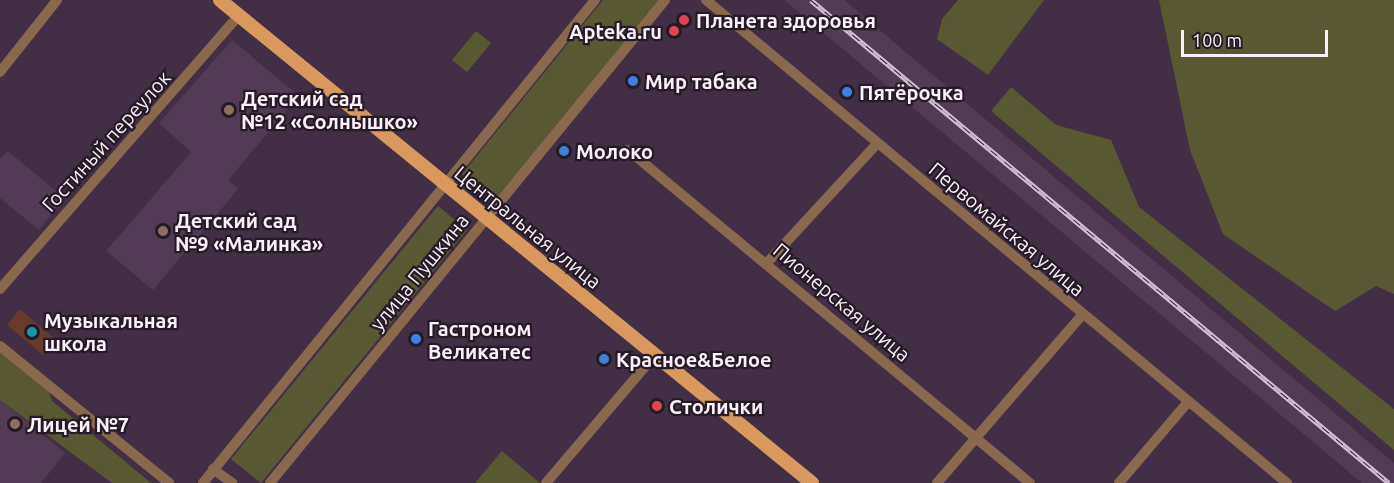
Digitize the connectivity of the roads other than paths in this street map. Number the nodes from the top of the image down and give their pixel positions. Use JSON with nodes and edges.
{"nodes":[{"id":1,"x":57,"y":0,"type":"edge"},
{"id":2,"x":220,"y":0,"type":"edge"},
{"id":3,"x":595,"y":0,"type":"edge"},
{"id":4,"x":664,"y":0,"type":"edge"},
{"id":5,"x":705,"y":0,"type":"edge"},
{"id":6,"x":239,"y":15,"type":"junction"},
{"id":7,"x":0,"y":72,"type":"edge"},
{"id":8,"x":877,"y":144,"type":"junction"},
{"id":9,"x":628,"y":150,"type":"dead end"},
{"id":10,"x":445,"y":185,"type":"junction"},
{"id":11,"x":485,"y":218,"type":"junction"},
{"id":12,"x":767,"y":263,"type":"junction"},
{"id":13,"x":0,"y":289,"type":"edge"},
{"id":14,"x":1082,"y":315,"type":"junction"},
{"id":15,"x":0,"y":346,"type":"edge"},
{"id":16,"x":654,"y":356,"type":"junction"},
{"id":17,"x":1187,"y":403,"type":"junction"},
{"id":18,"x":977,"y":439,"type":"junction"},
{"id":19,"x":213,"y":469,"type":"junction"},
{"id":20,"x":169,"y":483,"type":"edge"},
{"id":21,"x":203,"y":483,"type":"edge"},
{"id":22,"x":232,"y":483,"type":"edge"},
{"id":23,"x":270,"y":483,"type":"edge"},
{"id":24,"x":546,"y":483,"type":"edge"},
{"id":25,"x":812,"y":483,"type":"edge"},
{"id":26,"x":937,"y":483,"type":"edge"},
{"id":27,"x":1030,"y":483,"type":"edge"},
{"id":28,"x":1119,"y":483,"type":"edge"},
{"id":29,"x":1287,"y":483,"type":"edge"}],
"edges":[{"from":1,"to":7,"type":"street"},
{"from":2,"to":6,"type":"main road","name":"Центральная улица"},
{"from":3,"to":10,"type":"street","name":"улица Пушкина"},
{"from":4,"to":11,"type":"street","name":"улица Пушкина"},
{"from":5,"to":8,"type":"street","name":"Первомайская улица"},
{"from":6,"to":10,"type":"main road","name":"Центральная улица"},
{"from":6,"to":13,"type":"street","name":"Гостиный переулок"},
{"from":8,"to":12,"type":"street"},
{"from":8,"to":14,"type":"street","name":"Первомайская улица"},
{"from":9,"to":12,"type":"street","name":"Пионерская улица"},
{"from":10,"to":11,"type":"main road","name":"Центральная улица"},
{"from":10,"to":19,"type":"street","name":"улица Пушкина"},
{"from":11,"to":16,"type":"main road","name":"Центральная улица"},
{"from":11,"to":23,"type":"street","name":"улица Пушкина"},
{"from":12,"to":18,"type":"street","name":"Пионерская улица"},
{"from":14,"to":17,"type":"street","name":"Первомайская улица"},
{"from":14,"to":18,"type":"street"},
{"from":15,"to":20,"type":"street"},
{"from":16,"to":24,"type":"street"},
{"from":16,"to":25,"type":"main road","name":"Центральная улица"},
{"from":17,"to":28,"type":"street"},
{"from":17,"to":29,"type":"street","name":"Первомайская улица"},
{"from":18,"to":26,"type":"street"},
{"from":18,"to":27,"type":"street","name":"Пионерская улица"},
{"from":19,"to":21,"type":"street"},
{"from":19,"to":22,"type":"street"}]}
